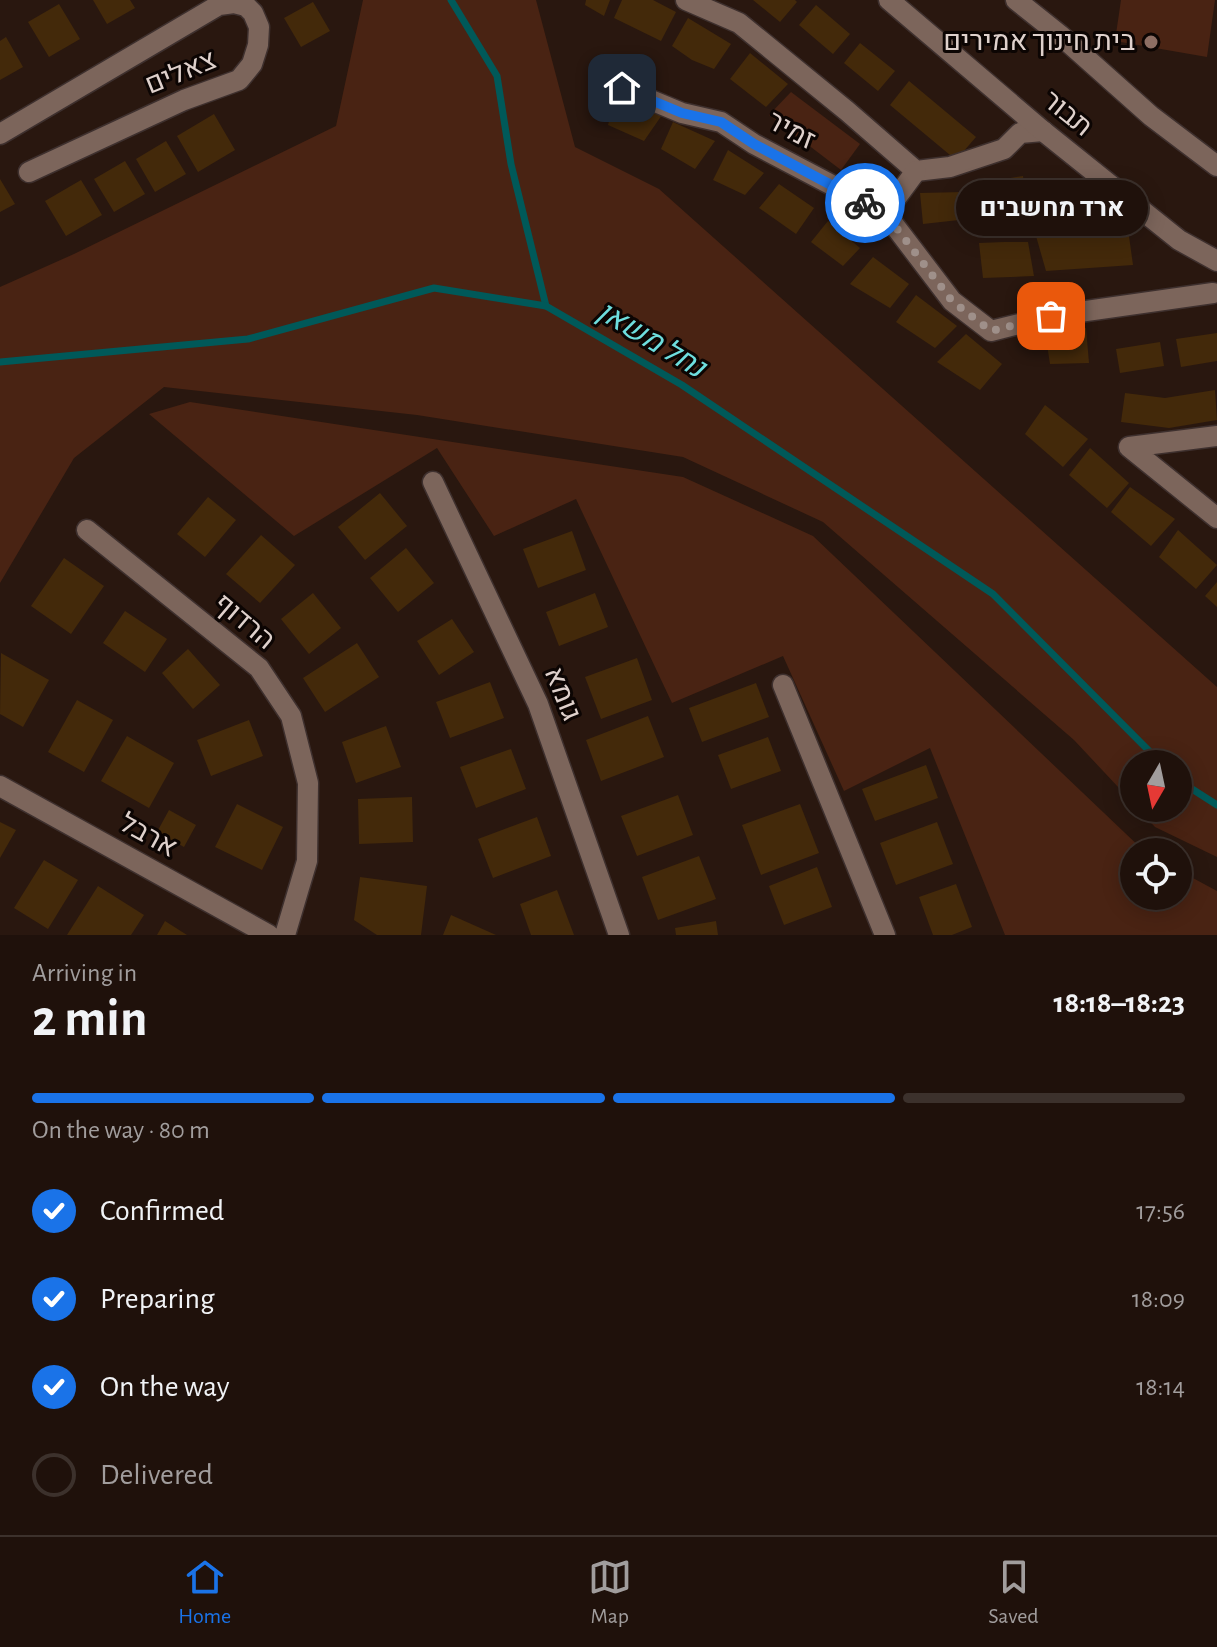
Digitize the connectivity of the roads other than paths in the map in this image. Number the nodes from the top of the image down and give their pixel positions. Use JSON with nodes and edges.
{"nodes":[{"id":1,"x":686,"y":0,"type":"edge"},
{"id":2,"x":889,"y":0,"type":"edge"},
{"id":3,"x":1016,"y":0,"type":"edge"},
{"id":4,"x":622,"y":88,"type":"dead end"},
{"id":5,"x":1043,"y":131,"type":"junction"},
{"id":6,"x":0,"y":134,"type":"edge"},
{"id":7,"x":1217,"y":166,"type":"edge"},
{"id":8,"x":916,"y":171,"type":"junction"},
{"id":9,"x":29,"y":172,"type":"dead end"},
{"id":10,"x":885,"y":213,"type":"junction"},
{"id":11,"x":1217,"y":261,"type":"edge"},
{"id":12,"x":1213,"y":293,"type":"dead end"},
{"id":13,"x":1217,"y":436,"type":"edge"},
{"id":14,"x":433,"y":482,"type":"dead end"},
{"id":15,"x":1217,"y":518,"type":"edge"},
{"id":16,"x":87,"y":530,"type":"dead end"},
{"id":17,"x":783,"y":685,"type":"dead end"},
{"id":18,"x":0,"y":786,"type":"edge"},
{"id":19,"x":269,"y":935,"type":"edge"},
{"id":20,"x":285,"y":935,"type":"edge"},
{"id":21,"x":619,"y":935,"type":"edge"},
{"id":22,"x":885,"y":935,"type":"edge"}],
"edges":[{"from":1,"to":8,"type":"street"},
{"from":2,"to":5,"type":"street","name":"תבור"},
{"from":3,"to":7,"type":"street"},
{"from":4,"to":10,"type":"street","name":"זמיר"},
{"from":5,"to":8,"type":"street"},
{"from":5,"to":11,"type":"street","name":"תבור"},
{"from":6,"to":9,"type":"street","name":"צאלים"},
{"from":8,"to":10,"type":"street"},
{"from":10,"to":12,"type":"street","name":"זמיר"},
{"from":13,"to":15,"type":"street"},
{"from":14,"to":21,"type":"street","name":"גומא"},
{"from":16,"to":20,"type":"street","name":"הרדוף"},
{"from":17,"to":22,"type":"street"},
{"from":18,"to":19,"type":"street","name":"ארבל"}]}
